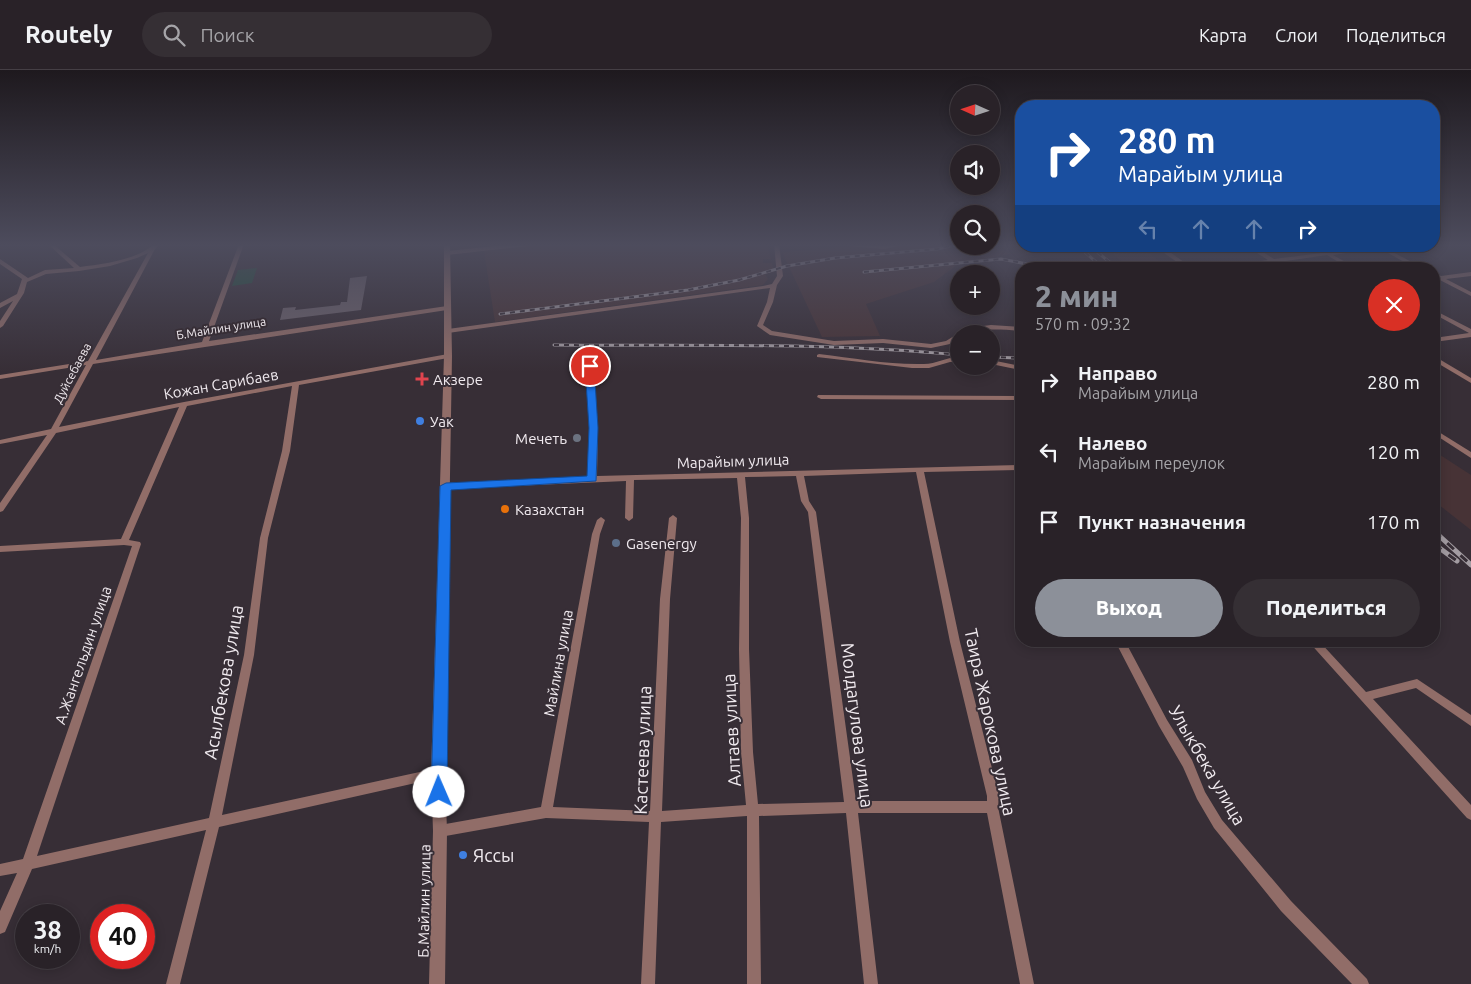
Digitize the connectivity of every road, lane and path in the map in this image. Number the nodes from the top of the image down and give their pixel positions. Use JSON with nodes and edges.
{"nodes":[{"id":1,"x":23,"y":287,"type":"edge"},
{"id":2,"x":133,"y":287,"type":"edge"},
{"id":3,"x":226,"y":287,"type":"edge"},
{"id":4,"x":448,"y":287,"type":"edge"},
{"id":5,"x":768,"y":287,"type":"edge"},
{"id":6,"x":774,"y":287,"type":"edge"},
{"id":7,"x":1457,"y":287,"type":"edge"},
{"id":8,"x":21,"y":293,"type":"junction"},
{"id":9,"x":1471,"y":294,"type":"edge"},
{"id":10,"x":0,"y":306,"type":"edge"},
{"id":11,"x":448,"y":308,"type":"junction"},
{"id":12,"x":1440,"y":316,"type":"edge"},
{"id":13,"x":0,"y":326,"type":"edge"},
{"id":14,"x":1000,"y":328,"type":"edge"},
{"id":15,"x":1015,"y":329,"type":"edge"},
{"id":16,"x":448,"y":331,"type":"junction"},
{"id":17,"x":1471,"y":334,"type":"edge"},
{"id":18,"x":1440,"y":339,"type":"edge"},
{"id":19,"x":950,"y":342,"type":"edge"},
{"id":20,"x":205,"y":344,"type":"junction"},
{"id":21,"x":448,"y":356,"type":"junction"},
{"id":22,"x":819,"y":356,"type":"dead end"},
{"id":23,"x":950,"y":358,"type":"edge"},
{"id":24,"x":91,"y":362,"type":"junction"},
{"id":25,"x":1440,"y":362,"type":"edge"},
{"id":26,"x":1000,"y":364,"type":"edge"},
{"id":27,"x":590,"y":366,"type":"dead end"},
{"id":28,"x":1015,"y":367,"type":"edge"},
{"id":29,"x":0,"y":377,"type":"edge"},
{"id":30,"x":1471,"y":381,"type":"edge"},
{"id":31,"x":296,"y":384,"type":"junction"},
{"id":32,"x":821,"y":397,"type":"dead end"},
{"id":33,"x":1015,"y":398,"type":"edge"},
{"id":34,"x":184,"y":404,"type":"junction"},
{"id":35,"x":54,"y":430,"type":"junction"},
{"id":36,"x":1440,"y":435,"type":"edge"},
{"id":37,"x":0,"y":442,"type":"edge"},
{"id":38,"x":1471,"y":456,"type":"edge"},
{"id":39,"x":918,"y":469,"type":"junction"},
{"id":40,"x":1015,"y":469,"type":"edge"},
{"id":41,"x":799,"y":473,"type":"junction"},
{"id":42,"x":741,"y":474,"type":"junction"},
{"id":43,"x":630,"y":478,"type":"junction"},
{"id":44,"x":593,"y":479,"type":"junction"},
{"id":45,"x":446,"y":486,"type":"junction"},
{"id":46,"x":0,"y":509,"type":"edge"},
{"id":47,"x":629,"y":518,"type":"dead end"},
{"id":48,"x":673,"y":518,"type":"dead end"},
{"id":49,"x":601,"y":520,"type":"dead end"},
{"id":50,"x":124,"y":542,"type":"junction"},
{"id":51,"x":0,"y":549,"type":"edge"},
{"id":52,"x":1123,"y":647,"type":"edge"},
{"id":53,"x":1318,"y":647,"type":"edge"},
{"id":54,"x":1364,"y":697,"type":"junction"},
{"id":55,"x":1471,"y":720,"type":"edge"},
{"id":56,"x":438,"y":773,"type":"junction"},
{"id":57,"x":852,"y":807,"type":"junction"},
{"id":58,"x":992,"y":807,"type":"junction"},
{"id":59,"x":753,"y":810,"type":"junction"},
{"id":60,"x":546,"y":812,"type":"junction"},
{"id":61,"x":1471,"y":814,"type":"edge"},
{"id":62,"x":657,"y":818,"type":"junction"},
{"id":63,"x":214,"y":823,"type":"junction"},
{"id":64,"x":440,"y":832,"type":"junction"},
{"id":65,"x":27,"y":865,"type":"junction"},
{"id":66,"x":0,"y":870,"type":"edge"},
{"id":67,"x":0,"y":927,"type":"edge"},
{"id":68,"x":172,"y":984,"type":"edge"},
{"id":69,"x":437,"y":984,"type":"edge"},
{"id":70,"x":648,"y":984,"type":"edge"},
{"id":71,"x":754,"y":984,"type":"edge"},
{"id":72,"x":871,"y":984,"type":"edge"},
{"id":73,"x":1027,"y":984,"type":"edge"},
{"id":74,"x":1362,"y":984,"type":"edge"}],
"edges":[{"from":1,"to":8,"type":"street"},
{"from":2,"to":24,"type":"street","name":"Дуйсебаева"},
{"from":3,"to":20,"type":"street"},
{"from":4,"to":11,"type":"street","name":"Б.Майлин улица"},
{"from":5,"to":16,"type":"street"},
{"from":6,"to":19,"type":"street"},
{"from":7,"to":9,"type":"street"},
{"from":8,"to":10,"type":"street"},
{"from":8,"to":13,"type":"street"},
{"from":11,"to":16,"type":"street","name":"Б.Майлин улица"},
{"from":11,"to":20,"type":"street","name":"Б.Майлин улица"},
{"from":12,"to":17,"type":"street"},
{"from":14,"to":15,"type":"street"},
{"from":16,"to":21,"type":"street","name":"Б.Майлин улица"},
{"from":17,"to":18,"type":"street"},
{"from":20,"to":24,"type":"street","name":"Б.Майлин улица"},
{"from":21,"to":31,"type":"street","name":"Кожан Сарибаев"},
{"from":21,"to":45,"type":"street","name":"Б.Майлин улица"},
{"from":22,"to":23,"type":"street"},
{"from":24,"to":29,"type":"street","name":"Б.Майлин улица"},
{"from":24,"to":35,"type":"street","name":"Дуйсебаева"},
{"from":25,"to":30,"type":"street"},
{"from":26,"to":28,"type":"street"},
{"from":27,"to":44,"type":"street"},
{"from":31,"to":34,"type":"street","name":"Кожан Сарибаев"},
{"from":31,"to":63,"type":"street","name":"Асылбекова улица"},
{"from":32,"to":33,"type":"street"},
{"from":34,"to":35,"type":"street","name":"Кожан Сарибаев"},
{"from":34,"to":50,"type":"street"},
{"from":35,"to":37,"type":"street","name":"Кожан Сарибаев"},
{"from":35,"to":46,"type":"street","name":"Дуйсебаева"},
{"from":36,"to":38,"type":"street"},
{"from":39,"to":40,"type":"street","name":"Марайым улица"},
{"from":39,"to":41,"type":"street","name":"Марайым улица"},
{"from":39,"to":58,"type":"street","name":"Таира Жарокова улица"},
{"from":41,"to":42,"type":"street","name":"Марайым улица"},
{"from":41,"to":57,"type":"street","name":"Молдагулова улица"},
{"from":42,"to":43,"type":"street","name":"Марайым улица"},
{"from":42,"to":59,"type":"street","name":"Алтаев улица"},
{"from":43,"to":44,"type":"street","name":"Марайым улица"},
{"from":43,"to":47,"type":"street"},
{"from":44,"to":45,"type":"street","name":"Марайым улица"},
{"from":45,"to":56,"type":"street","name":"Б.Майлин улица"},
{"from":48,"to":62,"type":"street","name":"Кастеева улица"},
{"from":49,"to":60,"type":"street","name":"Майлина улица"},
{"from":50,"to":51,"type":"street"},
{"from":50,"to":65,"type":"street","name":"А.Жангельдин улица"},
{"from":52,"to":74,"type":"street","name":"Улыкбека улица"},
{"from":53,"to":54,"type":"street"},
{"from":54,"to":55,"type":"street"},
{"from":54,"to":61,"type":"street"},
{"from":56,"to":63,"type":"street"},
{"from":56,"to":64,"type":"street","name":"Б.Майлин улица"},
{"from":57,"to":58,"type":"street"},
{"from":57,"to":59,"type":"street"},
{"from":57,"to":72,"type":"street","name":"Молдагулова улица"},
{"from":58,"to":73,"type":"street","name":"Таира Жарокова улица"},
{"from":59,"to":62,"type":"street"},
{"from":59,"to":71,"type":"street","name":"Алтаев улица"},
{"from":60,"to":62,"type":"street"},
{"from":60,"to":64,"type":"street"},
{"from":62,"to":70,"type":"street","name":"Кастеева улица"},
{"from":63,"to":65,"type":"street"},
{"from":63,"to":68,"type":"street","name":"Асылбекова улица"},
{"from":64,"to":69,"type":"street","name":"Б.Майлин улица"},
{"from":65,"to":66,"type":"street"},
{"from":65,"to":67,"type":"street","name":"А.Жангельдин улица"}]}
